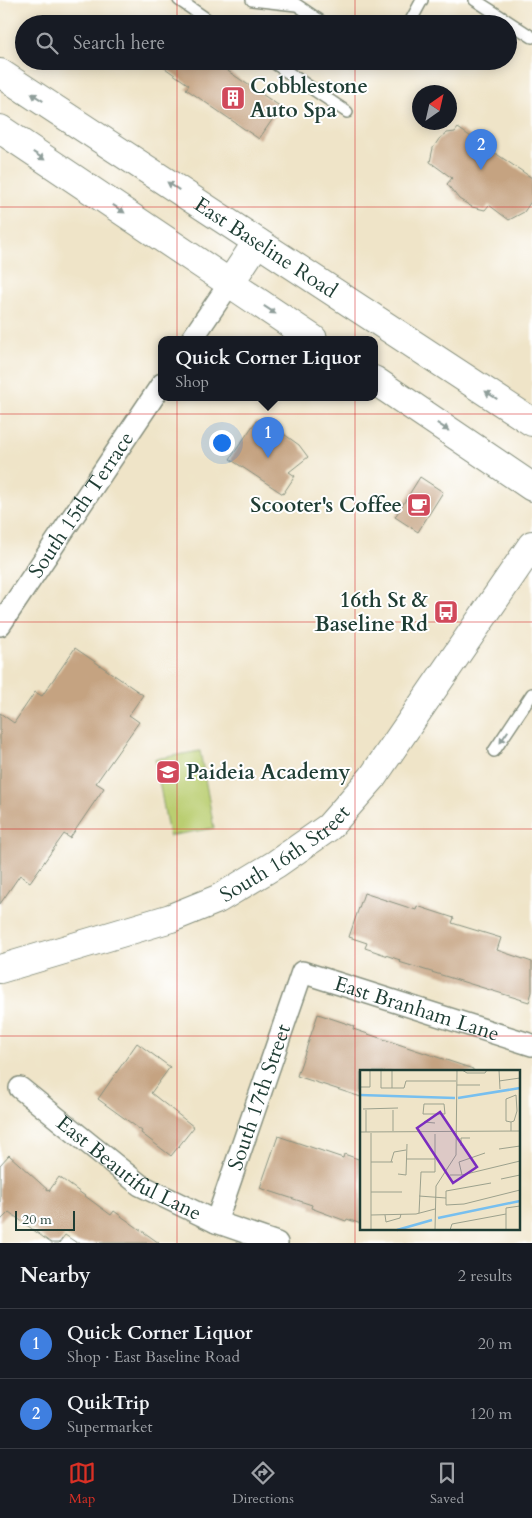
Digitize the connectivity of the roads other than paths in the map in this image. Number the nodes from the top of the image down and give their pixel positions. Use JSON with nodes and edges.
{"nodes":[{"id":1,"x":179,"y":0,"type":"edge"},
{"id":2,"x":252,"y":0,"type":"edge"},
{"id":3,"x":422,"y":0,"type":"edge"},
{"id":4,"x":475,"y":0,"type":"edge"},
{"id":5,"x":292,"y":2,"type":"edge"},
{"id":6,"x":201,"y":15,"type":"edge"},
{"id":7,"x":312,"y":15,"type":"edge"},
{"id":8,"x":414,"y":15,"type":"edge"},
{"id":9,"x":498,"y":15,"type":"edge"},
{"id":10,"x":517,"y":28,"type":"edge"},
{"id":11,"x":532,"y":38,"type":"edge"},
{"id":12,"x":285,"y":70,"type":"edge"},
{"id":13,"x":0,"y":73,"type":"edge"},
{"id":14,"x":348,"y":112,"type":"dead end"},
{"id":15,"x":0,"y":129,"type":"edge"},
{"id":16,"x":257,"y":242,"type":"junction"},
{"id":17,"x":230,"y":283,"type":"junction"},
{"id":18,"x":194,"y":336,"type":"edge"},
{"id":19,"x":309,"y":336,"type":"edge"},
{"id":20,"x":378,"y":383,"type":"edge"},
{"id":21,"x":158,"y":390,"type":"edge"},
{"id":22,"x":532,"y":422,"type":"edge"},
{"id":23,"x":532,"y":487,"type":"edge"},
{"id":24,"x":532,"y":545,"type":"edge"},
{"id":25,"x":0,"y":625,"type":"edge"},
{"id":26,"x":532,"y":694,"type":"edge"},
{"id":27,"x":494,"y":751,"type":"dead end"},
{"id":28,"x":0,"y":969,"type":"edge"},
{"id":29,"x":302,"y":972,"type":"joint"},
{"id":30,"x":532,"y":1046,"type":"edge"},
{"id":31,"x":20,"y":1088,"type":"dead end"},
{"id":32,"x":216,"y":1222,"type":"junction"},
{"id":33,"x":277,"y":1243,"type":"edge"}],
"edges":[{"from":1,"to":6,"type":"lane"},
{"from":2,"to":5,"type":"lane"},
{"from":3,"to":8,"type":"lane"},
{"from":4,"to":9,"type":"lane"},
{"from":5,"to":7,"type":"lane"},
{"from":10,"to":11,"type":"lane"},
{"from":12,"to":14,"type":"lane"},
{"from":16,"to":13,"type":"main road","name":"East Baseline Road","one_way":true},
{"from":15,"to":17,"type":"main road","one_way":true},
{"from":16,"to":17,"type":"main road"},
{"from":22,"to":16,"type":"main road","name":"East Baseline Road","one_way":true},
{"from":17,"to":18,"type":"street"},
{"from":17,"to":19,"type":"main road","one_way":true},
{"from":20,"to":23,"type":"main road","one_way":true},
{"from":21,"to":25,"type":"street","name":"South 15th Terrace"},
{"from":24,"to":28,"type":"main road","name":"South 16th Street"},
{"from":26,"to":27,"type":"lane","one_way":true},
{"from":29,"to":30,"type":"street","name":"East Branham Lane"},
{"from":29,"to":32,"type":"street","name":"South 17th Street"},
{"from":31,"to":32,"type":"street","name":"East Beautiful Lane"},
{"from":32,"to":33,"type":"street","name":"East Beautiful Lane"}]}
